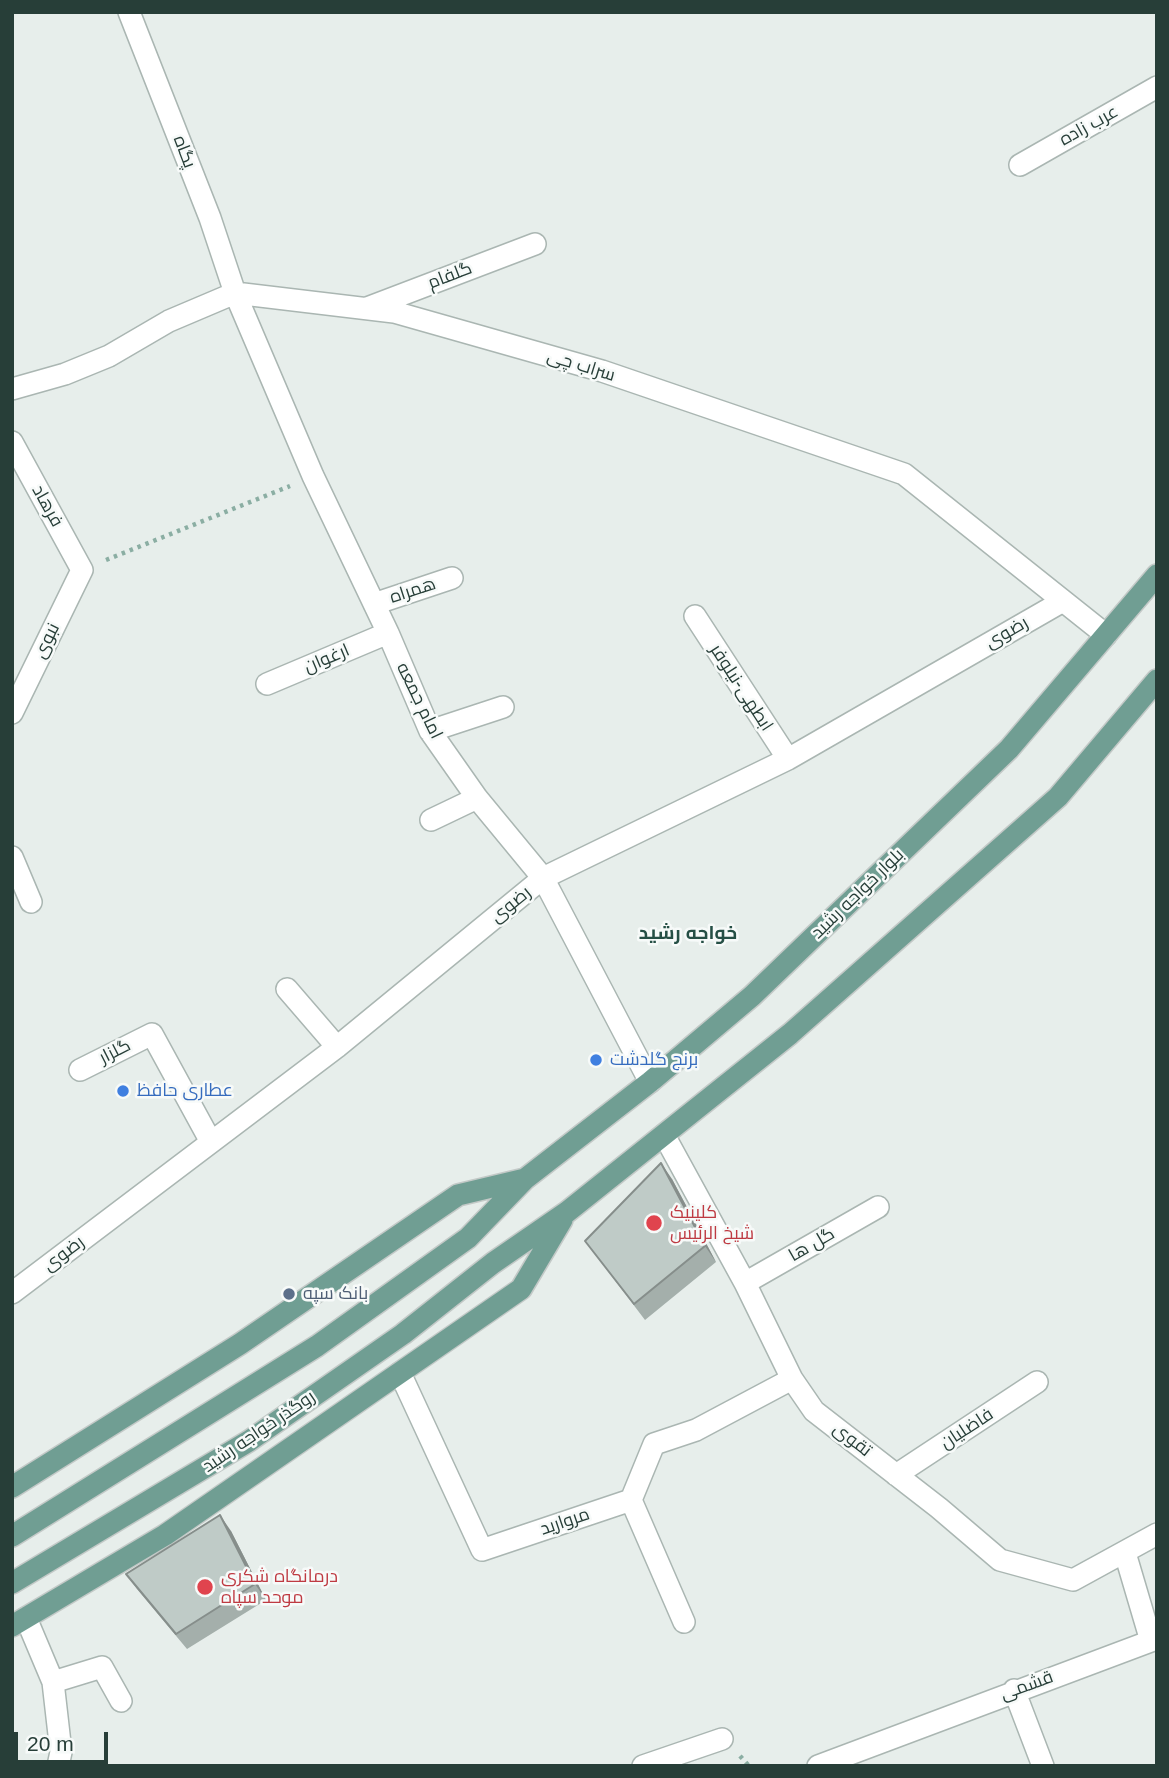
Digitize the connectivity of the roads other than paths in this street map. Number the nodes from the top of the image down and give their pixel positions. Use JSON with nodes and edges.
{"nodes":[{"id":1,"x":129,"y":12,"type":"edge"},
{"id":2,"x":1157,"y":88,"type":"edge"},
{"id":3,"x":1020,"y":164,"type":"dead end"},
{"id":4,"x":535,"y":244,"type":"dead end"},
{"id":5,"x":235,"y":293,"type":"junction"},
{"id":6,"x":365,"y":308,"type":"junction"},
{"id":7,"x":12,"y":389,"type":"edge"},
{"id":8,"x":12,"y":442,"type":"edge"},
{"id":9,"x":82,"y":570,"type":"joint"},
{"id":10,"x":1157,"y":575,"type":"edge"},
{"id":11,"x":452,"y":578,"type":"dead end"},
{"id":12,"x":1063,"y":601,"type":"junction"},
{"id":13,"x":374,"y":604,"type":"junction"},
{"id":14,"x":695,"y":617,"type":"dead end"},
{"id":15,"x":388,"y":633,"type":"junction"},
{"id":16,"x":1106,"y":635,"type":"junction"},
{"id":17,"x":1157,"y":680,"type":"edge"},
{"id":18,"x":267,"y":684,"type":"dead end"},
{"id":19,"x":503,"y":707,"type":"dead end"},
{"id":20,"x":12,"y":713,"type":"edge"},
{"id":21,"x":430,"y":731,"type":"junction"},
{"id":22,"x":788,"y":759,"type":"junction"},
{"id":23,"x":477,"y":798,"type":"junction"},
{"id":24,"x":431,"y":820,"type":"dead end"},
{"id":25,"x":12,"y":858,"type":"edge"},
{"id":26,"x":543,"y":878,"type":"junction"},
{"id":27,"x":31,"y":902,"type":"dead end"},
{"id":28,"x":287,"y":989,"type":"dead end"},
{"id":29,"x":337,"y":1047,"type":"junction"},
{"id":30,"x":80,"y":1070,"type":"dead end"},
{"id":31,"x":650,"y":1082,"type":"junction"},
{"id":32,"x":664,"y":1135,"type":"junction"},
{"id":33,"x":211,"y":1142,"type":"junction"},
{"id":34,"x":525,"y":1179,"type":"junction"},
{"id":35,"x":878,"y":1207,"type":"dead end"},
{"id":36,"x":567,"y":1212,"type":"junction"},
{"id":37,"x":745,"y":1283,"type":"junction"},
{"id":38,"x":12,"y":1293,"type":"edge"},
{"id":39,"x":400,"y":1373,"type":"junction"},
{"id":40,"x":792,"y":1379,"type":"junction"},
{"id":41,"x":1037,"y":1382,"type":"dead end"},
{"id":42,"x":896,"y":1475,"type":"junction"},
{"id":43,"x":12,"y":1488,"type":"edge"},
{"id":44,"x":631,"y":1500,"type":"junction"},
{"id":45,"x":1157,"y":1534,"type":"edge"},
{"id":46,"x":12,"y":1536,"type":"edge"},
{"id":47,"x":1125,"y":1553,"type":"junction"},
{"id":48,"x":12,"y":1583,"type":"edge"},
{"id":49,"x":684,"y":1622,"type":"dead end"},
{"id":50,"x":16,"y":1625,"type":"edge"},
{"id":51,"x":53,"y":1682,"type":"junction"},
{"id":52,"x":1014,"y":1690,"type":"junction"},
{"id":53,"x":121,"y":1701,"type":"dead end"},
{"id":54,"x":722,"y":1739,"type":"dead end"},
{"id":55,"x":827,"y":1764,"type":"edge"},
{"id":56,"x":58,"y":1766,"type":"edge"},
{"id":57,"x":643,"y":1766,"type":"edge"},
{"id":58,"x":1043,"y":1766,"type":"edge"}],
"edges":[{"from":1,"to":5,"type":"street","name":"پگاه"},
{"from":2,"to":3,"type":"street","name":"عرب زاده"},
{"from":4,"to":6,"type":"street","name":"گلفام"},
{"from":5,"to":6,"type":"street","name":"سراب چی"},
{"from":5,"to":7,"type":"street","name":"سراب چی"},
{"from":5,"to":13,"type":"street","name":"امام جمعه"},
{"from":6,"to":12,"type":"street","name":"سراب چی"},
{"from":8,"to":9,"type":"street","name":"فرهاد"},
{"from":9,"to":20,"type":"street","name":"نبوی"},
{"from":10,"to":16,"type":"main road","name":"بلوار خواجه رشید"},
{"from":11,"to":13,"type":"street","name":"همراه"},
{"from":12,"to":16,"type":"street","name":"سراب چی"},
{"from":12,"to":22,"type":"street","name":"رضوی"},
{"from":13,"to":15,"type":"street","name":"امام جمعه"},
{"from":14,"to":22,"type":"street","name":"ابطهی-نیلوفر"},
{"from":15,"to":18,"type":"street","name":"ارغوان"},
{"from":15,"to":21,"type":"street","name":"امام جمعه"},
{"from":16,"to":31,"type":"main road","name":"بلوار خواجه رشید"},
{"from":17,"to":32,"type":"main road"},
{"from":19,"to":21,"type":"street"},
{"from":21,"to":23,"type":"street","name":"امام جمعه"},
{"from":22,"to":26,"type":"street","name":"رضوی"},
{"from":23,"to":24,"type":"street"},
{"from":23,"to":26,"type":"street","name":"امام جمعه"},
{"from":25,"to":27,"type":"street"},
{"from":26,"to":29,"type":"street","name":"رضوی"},
{"from":26,"to":31,"type":"street","name":"امام جمعه"},
{"from":28,"to":29,"type":"street"},
{"from":29,"to":33,"type":"street","name":"رضوی"},
{"from":30,"to":33,"type":"street","name":"گلزار"},
{"from":31,"to":34,"type":"main road","name":"بلوار خواجه رشید"},
{"from":32,"to":36,"type":"main road"},
{"from":32,"to":37,"type":"street","name":"تقوی"},
{"from":33,"to":38,"type":"street","name":"رضوی"},
{"from":34,"to":43,"type":"main road"},
{"from":34,"to":46,"type":"main road","name":"بلوار خواجه رشید"},
{"from":35,"to":37,"type":"street","name":"گل ها"},
{"from":36,"to":39,"type":"main road"},
{"from":36,"to":48,"type":"main road","name":"روگذر خواجه رشید"},
{"from":37,"to":40,"type":"street","name":"تقوی"},
{"from":39,"to":44,"type":"street","name":"مروارید"},
{"from":39,"to":50,"type":"main road"},
{"from":40,"to":42,"type":"street","name":"تقوی"},
{"from":40,"to":44,"type":"street"},
{"from":41,"to":42,"type":"street","name":"فاضلیان"},
{"from":42,"to":47,"type":"street","name":"تقوی"},
{"from":44,"to":49,"type":"street"},
{"from":45,"to":47,"type":"street","name":"تقوی"},
{"from":47,"to":52,"type":"street","name":"قشمی"},
{"from":50,"to":51,"type":"street"},
{"from":51,"to":53,"type":"street"},
{"from":51,"to":56,"type":"street"},
{"from":52,"to":55,"type":"street","name":"قشمی"},
{"from":52,"to":58,"type":"street"},
{"from":54,"to":57,"type":"street"}]}
